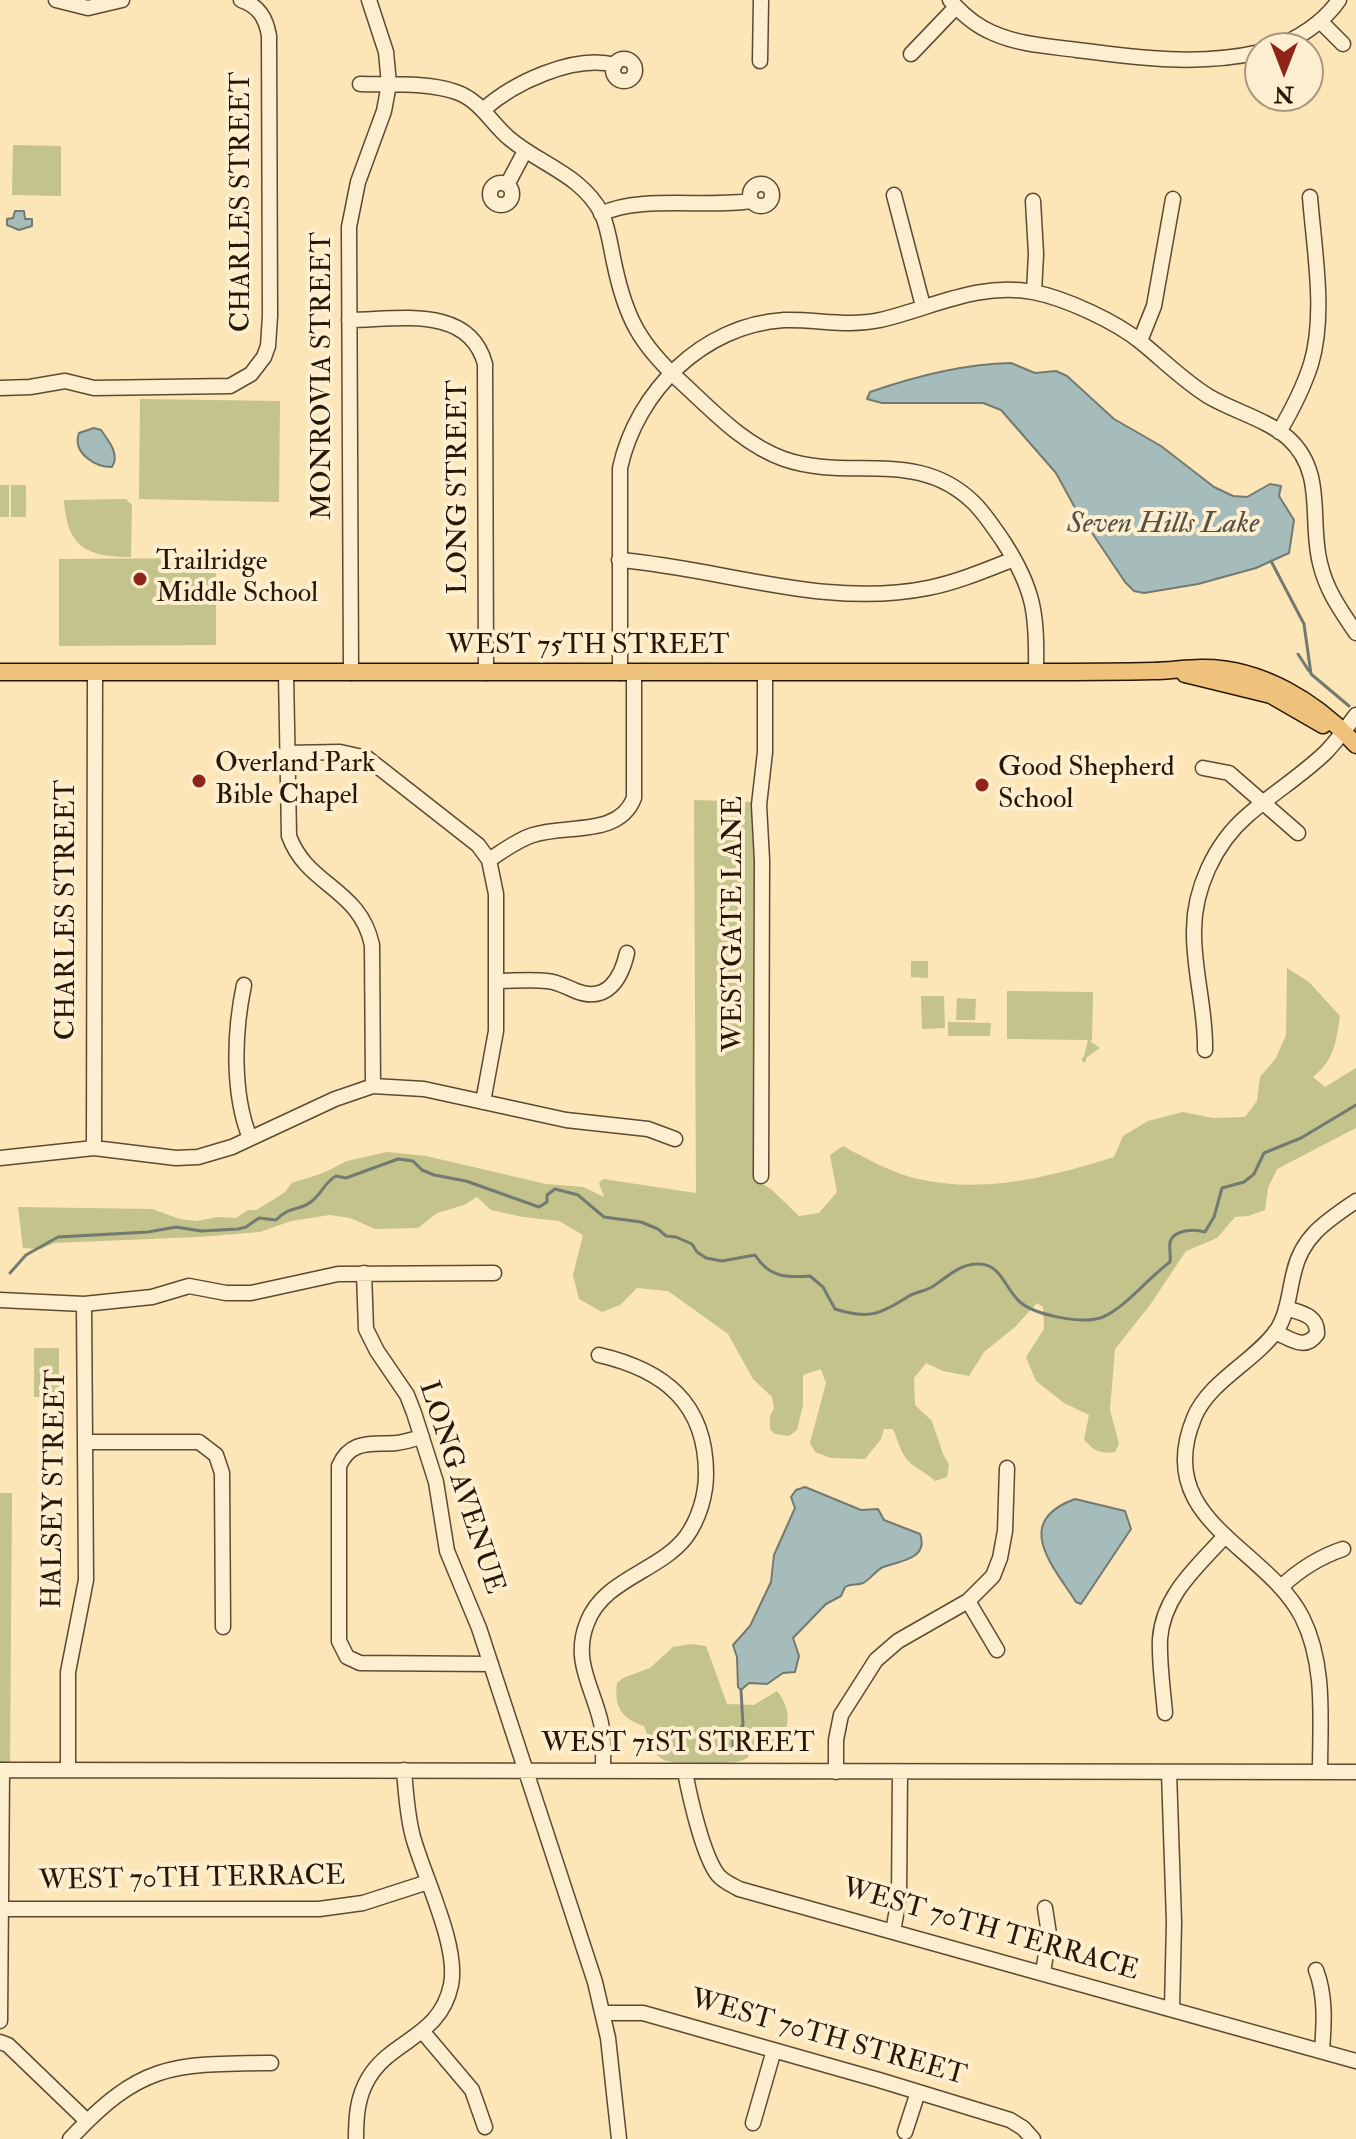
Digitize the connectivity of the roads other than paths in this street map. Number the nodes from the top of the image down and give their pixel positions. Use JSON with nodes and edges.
{"nodes":[{"id":1,"x":56,"y":0,"type":"edge"},
{"id":2,"x":122,"y":0,"type":"edge"},
{"id":3,"x":241,"y":0,"type":"edge"},
{"id":4,"x":369,"y":0,"type":"edge"},
{"id":5,"x":761,"y":0,"type":"edge"},
{"id":6,"x":1339,"y":0,"type":"edge"},
{"id":7,"x":953,"y":3,"type":"edge"},
{"id":8,"x":1320,"y":21,"type":"junction"},
{"id":9,"x":1304,"y":32,"type":"edge"},
{"id":10,"x":1343,"y":44,"type":"dead end"},
{"id":11,"x":911,"y":54,"type":"dead end"},
{"id":12,"x":1244,"y":55,"type":"edge"},
{"id":13,"x":760,"y":61,"type":"dead end"},
{"id":14,"x":615,"y":65,"type":"dead end"},
{"id":15,"x":360,"y":84,"type":"dead end"},
{"id":16,"x":389,"y":84,"type":"junction"},
{"id":17,"x":483,"y":110,"type":"junction"},
{"id":18,"x":525,"y":151,"type":"junction"},
{"id":19,"x":507,"y":185,"type":"dead end"},
{"id":20,"x":894,"y":195,"type":"dead end"},
{"id":21,"x":1310,"y":197,"type":"dead end"},
{"id":22,"x":1173,"y":199,"type":"dead end"},
{"id":23,"x":751,"y":201,"type":"dead end"},
{"id":24,"x":1033,"y":201,"type":"dead end"},
{"id":25,"x":601,"y":214,"type":"junction"},
{"id":26,"x":1034,"y":292,"type":"junction"},
{"id":27,"x":923,"y":306,"type":"junction"},
{"id":28,"x":349,"y":320,"type":"junction"},
{"id":29,"x":1140,"y":341,"type":"junction"},
{"id":30,"x":672,"y":373,"type":"junction"},
{"id":31,"x":0,"y":388,"type":"edge"},
{"id":32,"x":1279,"y":432,"type":"junction"},
{"id":33,"x":1014,"y":559,"type":"junction"},
{"id":34,"x":619,"y":560,"type":"junction"},
{"id":35,"x":1356,"y":633,"type":"edge"},
{"id":36,"x":0,"y":672,"type":"edge"},
{"id":37,"x":95,"y":672,"type":"junction"},
{"id":38,"x":1036,"y":672,"type":"junction"},
{"id":39,"x":286,"y":673,"type":"junction"},
{"id":40,"x":351,"y":673,"type":"junction"},
{"id":41,"x":486,"y":673,"type":"junction"},
{"id":42,"x":765,"y":673,"type":"junction"},
{"id":43,"x":627,"y":674,"type":"junction"},
{"id":44,"x":1356,"y":715,"type":"edge"},
{"id":45,"x":1340,"y":734,"type":"junction"},
{"id":46,"x":1356,"y":745,"type":"edge"},
{"id":47,"x":286,"y":753,"type":"junction"},
{"id":48,"x":1356,"y":758,"type":"edge"},
{"id":49,"x":1203,"y":768,"type":"dead end"},
{"id":50,"x":1264,"y":804,"type":"junction"},
{"id":51,"x":1298,"y":833,"type":"dead end"},
{"id":52,"x":489,"y":860,"type":"junction"},
{"id":53,"x":627,"y":953,"type":"dead end"},
{"id":54,"x":496,"y":981,"type":"junction"},
{"id":55,"x":244,"y":985,"type":"dead end"},
{"id":56,"x":1205,"y":1050,"type":"dead end"},
{"id":57,"x":373,"y":1086,"type":"junction"},
{"id":58,"x":483,"y":1102,"type":"junction"},
{"id":59,"x":250,"y":1138,"type":"junction"},
{"id":60,"x":675,"y":1139,"type":"dead end"},
{"id":61,"x":94,"y":1148,"type":"junction"},
{"id":62,"x":0,"y":1158,"type":"edge"},
{"id":63,"x":761,"y":1176,"type":"dead end"},
{"id":64,"x":1356,"y":1201,"type":"edge"},
{"id":65,"x":364,"y":1273,"type":"junction"},
{"id":66,"x":494,"y":1273,"type":"dead end"},
{"id":67,"x":0,"y":1300,"type":"edge"},
{"id":68,"x":84,"y":1304,"type":"junction"},
{"id":69,"x":1286,"y":1308,"type":"junction"},
{"id":70,"x":1275,"y":1332,"type":"junction"},
{"id":71,"x":599,"y":1355,"type":"dead end"},
{"id":72,"x":422,"y":1437,"type":"junction"},
{"id":73,"x":85,"y":1442,"type":"junction"},
{"id":74,"x":1007,"y":1468,"type":"dead end"},
{"id":75,"x":1225,"y":1536,"type":"junction"},
{"id":76,"x":1343,"y":1549,"type":"dead end"},
{"id":77,"x":1281,"y":1587,"type":"junction"},
{"id":78,"x":968,"y":1601,"type":"junction"},
{"id":79,"x":223,"y":1627,"type":"dead end"},
{"id":80,"x":997,"y":1650,"type":"dead end"},
{"id":81,"x":491,"y":1664,"type":"junction"},
{"id":82,"x":1165,"y":1713,"type":"dead end"},
{"id":83,"x":1,"y":1770,"type":"edge"},
{"id":84,"x":68,"y":1770,"type":"junction"},
{"id":85,"x":404,"y":1770,"type":"junction"},
{"id":86,"x":527,"y":1770,"type":"junction"},
{"id":87,"x":603,"y":1771,"type":"junction"},
{"id":88,"x":685,"y":1772,"type":"junction"},
{"id":89,"x":836,"y":1772,"type":"junction"},
{"id":90,"x":900,"y":1772,"type":"junction"},
{"id":91,"x":1169,"y":1772,"type":"junction"},
{"id":92,"x":1320,"y":1772,"type":"junction"},
{"id":93,"x":1356,"y":1772,"type":"edge"},
{"id":94,"x":428,"y":1882,"type":"junction"},
{"id":95,"x":1045,"y":1908,"type":"dead end"},
{"id":96,"x":2,"y":1909,"type":"junction"},
{"id":97,"x":893,"y":1931,"type":"junction"},
{"id":98,"x":1316,"y":1970,"type":"dead end"},
{"id":99,"x":1043,"y":1973,"type":"junction"},
{"id":100,"x":1172,"y":2009,"type":"junction"},
{"id":101,"x":603,"y":2013,"type":"junction"},
{"id":102,"x":0,"y":2021,"type":"edge"},
{"id":103,"x":423,"y":2032,"type":"junction"},
{"id":104,"x":4,"y":2044,"type":"edge"},
{"id":105,"x":774,"y":2050,"type":"junction"},
{"id":106,"x":1322,"y":2051,"type":"junction"},
{"id":107,"x":1356,"y":2061,"type":"edge"},
{"id":108,"x":271,"y":2063,"type":"dead end"},
{"id":109,"x":918,"y":2092,"type":"junction"},
{"id":110,"x":87,"y":2121,"type":"junction"},
{"id":111,"x":753,"y":2123,"type":"dead end"},
{"id":112,"x":485,"y":2127,"type":"dead end"},
{"id":113,"x":905,"y":2132,"type":"dead end"},
{"id":114,"x":1033,"y":2138,"type":"edge"},
{"id":115,"x":70,"y":2139,"type":"edge"},
{"id":116,"x":356,"y":2139,"type":"edge"},
{"id":117,"x":619,"y":2139,"type":"edge"}],
"edges":[{"from":1,"to":2,"type":"street"},
{"from":3,"to":31,"type":"street","name":"CHARLES STREET"},
{"from":4,"to":16,"type":"street","name":"MONROVIA STREET"},
{"from":5,"to":13,"type":"street"},
{"from":6,"to":8,"type":"street"},
{"from":7,"to":11,"type":"street"},
{"from":7,"to":12,"type":"street"},
{"from":8,"to":9,"type":"street"},
{"from":8,"to":10,"type":"street"},
{"from":14,"to":17,"type":"street"},
{"from":15,"to":16,"type":"street"},
{"from":16,"to":17,"type":"street"},
{"from":16,"to":28,"type":"street","name":"MONROVIA STREET"},
{"from":17,"to":18,"type":"street"},
{"from":18,"to":19,"type":"street"},
{"from":18,"to":25,"type":"street"},
{"from":20,"to":27,"type":"street"},
{"from":21,"to":32,"type":"street"},
{"from":22,"to":29,"type":"street"},
{"from":23,"to":25,"type":"street"},
{"from":24,"to":26,"type":"street"},
{"from":25,"to":30,"type":"street"},
{"from":26,"to":27,"type":"street"},
{"from":26,"to":29,"type":"street"},
{"from":27,"to":30,"type":"street"},
{"from":28,"to":40,"type":"street","name":"MONROVIA STREET"},
{"from":28,"to":41,"type":"street","name":"LONG STREET"},
{"from":29,"to":32,"type":"street"},
{"from":30,"to":33,"type":"street"},
{"from":30,"to":34,"type":"street"},
{"from":32,"to":35,"type":"street"},
{"from":33,"to":34,"type":"street"},
{"from":33,"to":38,"type":"street"},
{"from":34,"to":43,"type":"street"},
{"from":36,"to":37,"type":"main road","name":"WEST 75TH STREET"},
{"from":37,"to":39,"type":"main road","name":"WEST 75TH STREET"},
{"from":37,"to":61,"type":"street","name":"CHARLES STREET"},
{"from":38,"to":42,"type":"main road","name":"WEST 75TH STREET"},
{"from":38,"to":45,"type":"main road","name":"WEST 75TH STREET"},
{"from":39,"to":40,"type":"main road","name":"WEST 75TH STREET"},
{"from":39,"to":47,"type":"street"},
{"from":40,"to":41,"type":"main road","name":"WEST 75TH STREET"},
{"from":41,"to":43,"type":"main road","name":"WEST 75TH STREET"},
{"from":42,"to":43,"type":"main road","name":"WEST 75TH STREET"},
{"from":42,"to":63,"type":"street","name":"WESTGATE LANE"},
{"from":43,"to":52,"type":"street"},
{"from":44,"to":45,"type":"street"},
{"from":45,"to":46,"type":"main road"},
{"from":45,"to":48,"type":"main road"},
{"from":45,"to":50,"type":"street"},
{"from":47,"to":52,"type":"street"},
{"from":47,"to":57,"type":"street"},
{"from":49,"to":50,"type":"street"},
{"from":50,"to":51,"type":"street"},
{"from":50,"to":56,"type":"street"},
{"from":52,"to":54,"type":"street"},
{"from":53,"to":54,"type":"street"},
{"from":54,"to":58,"type":"street"},
{"from":55,"to":59,"type":"street"},
{"from":57,"to":58,"type":"street"},
{"from":57,"to":59,"type":"street"},
{"from":58,"to":60,"type":"street"},
{"from":59,"to":61,"type":"street"},
{"from":61,"to":62,"type":"street"},
{"from":64,"to":69,"type":"street"},
{"from":65,"to":66,"type":"street"},
{"from":65,"to":68,"type":"street"},
{"from":65,"to":72,"type":"street","name":"LONG AVENUE"},
{"from":67,"to":68,"type":"street"},
{"from":68,"to":73,"type":"street","name":"HALSEY STREET"},
{"from":69,"to":70,"type":"street"},
{"from":69,"to":70,"type":"street"},
{"from":70,"to":75,"type":"street"},
{"from":71,"to":87,"type":"street"},
{"from":72,"to":81,"type":"street","name":"LONG AVENUE"},
{"from":72,"to":81,"type":"street"},
{"from":73,"to":79,"type":"street"},
{"from":73,"to":84,"type":"street","name":"HALSEY STREET"},
{"from":74,"to":78,"type":"street"},
{"from":75,"to":77,"type":"street"},
{"from":75,"to":82,"type":"street"},
{"from":76,"to":77,"type":"street"},
{"from":77,"to":92,"type":"street"},
{"from":78,"to":80,"type":"street"},
{"from":78,"to":89,"type":"street"},
{"from":81,"to":86,"type":"street","name":"LONG AVENUE"},
{"from":83,"to":84,"type":"street","name":"WEST 71ST STREET"},
{"from":83,"to":96,"type":"street"},
{"from":84,"to":85,"type":"street","name":"WEST 71ST STREET"},
{"from":85,"to":86,"type":"street","name":"WEST 71ST STREET"},
{"from":85,"to":94,"type":"street"},
{"from":86,"to":87,"type":"street","name":"WEST 71ST STREET"},
{"from":86,"to":101,"type":"street","name":"LONG AVENUE"},
{"from":87,"to":88,"type":"street","name":"WEST 71ST STREET"},
{"from":88,"to":89,"type":"street","name":"WEST 71ST STREET"},
{"from":88,"to":97,"type":"street","name":"WEST 70TH TERRACE"},
{"from":89,"to":90,"type":"street","name":"WEST 71ST STREET"},
{"from":90,"to":91,"type":"street","name":"WEST 71ST STREET"},
{"from":90,"to":97,"type":"street"},
{"from":91,"to":92,"type":"street","name":"WEST 71ST STREET"},
{"from":91,"to":100,"type":"street"},
{"from":92,"to":93,"type":"street","name":"WEST 71ST STREET"},
{"from":94,"to":96,"type":"street","name":"WEST 70TH TERRACE"},
{"from":94,"to":103,"type":"street"},
{"from":95,"to":99,"type":"street"},
{"from":96,"to":102,"type":"street"},
{"from":97,"to":99,"type":"street","name":"WEST 70TH TERRACE"},
{"from":98,"to":106,"type":"street"},
{"from":99,"to":100,"type":"street","name":"WEST 70TH TERRACE"},
{"from":100,"to":106,"type":"street","name":"WEST 70TH TERRACE"},
{"from":101,"to":105,"type":"street","name":"WEST 70TH STREET"},
{"from":101,"to":117,"type":"street","name":"LONG AVENUE"},
{"from":102,"to":104,"type":"street"},
{"from":103,"to":112,"type":"street"},
{"from":103,"to":116,"type":"street"},
{"from":104,"to":110,"type":"street"},
{"from":105,"to":109,"type":"street","name":"WEST 70TH STREET"},
{"from":105,"to":111,"type":"street"},
{"from":106,"to":107,"type":"street","name":"WEST 70TH TERRACE"},
{"from":108,"to":110,"type":"street"},
{"from":109,"to":113,"type":"street"},
{"from":109,"to":114,"type":"street","name":"WEST 70TH STREET"},
{"from":110,"to":115,"type":"street"}]}
